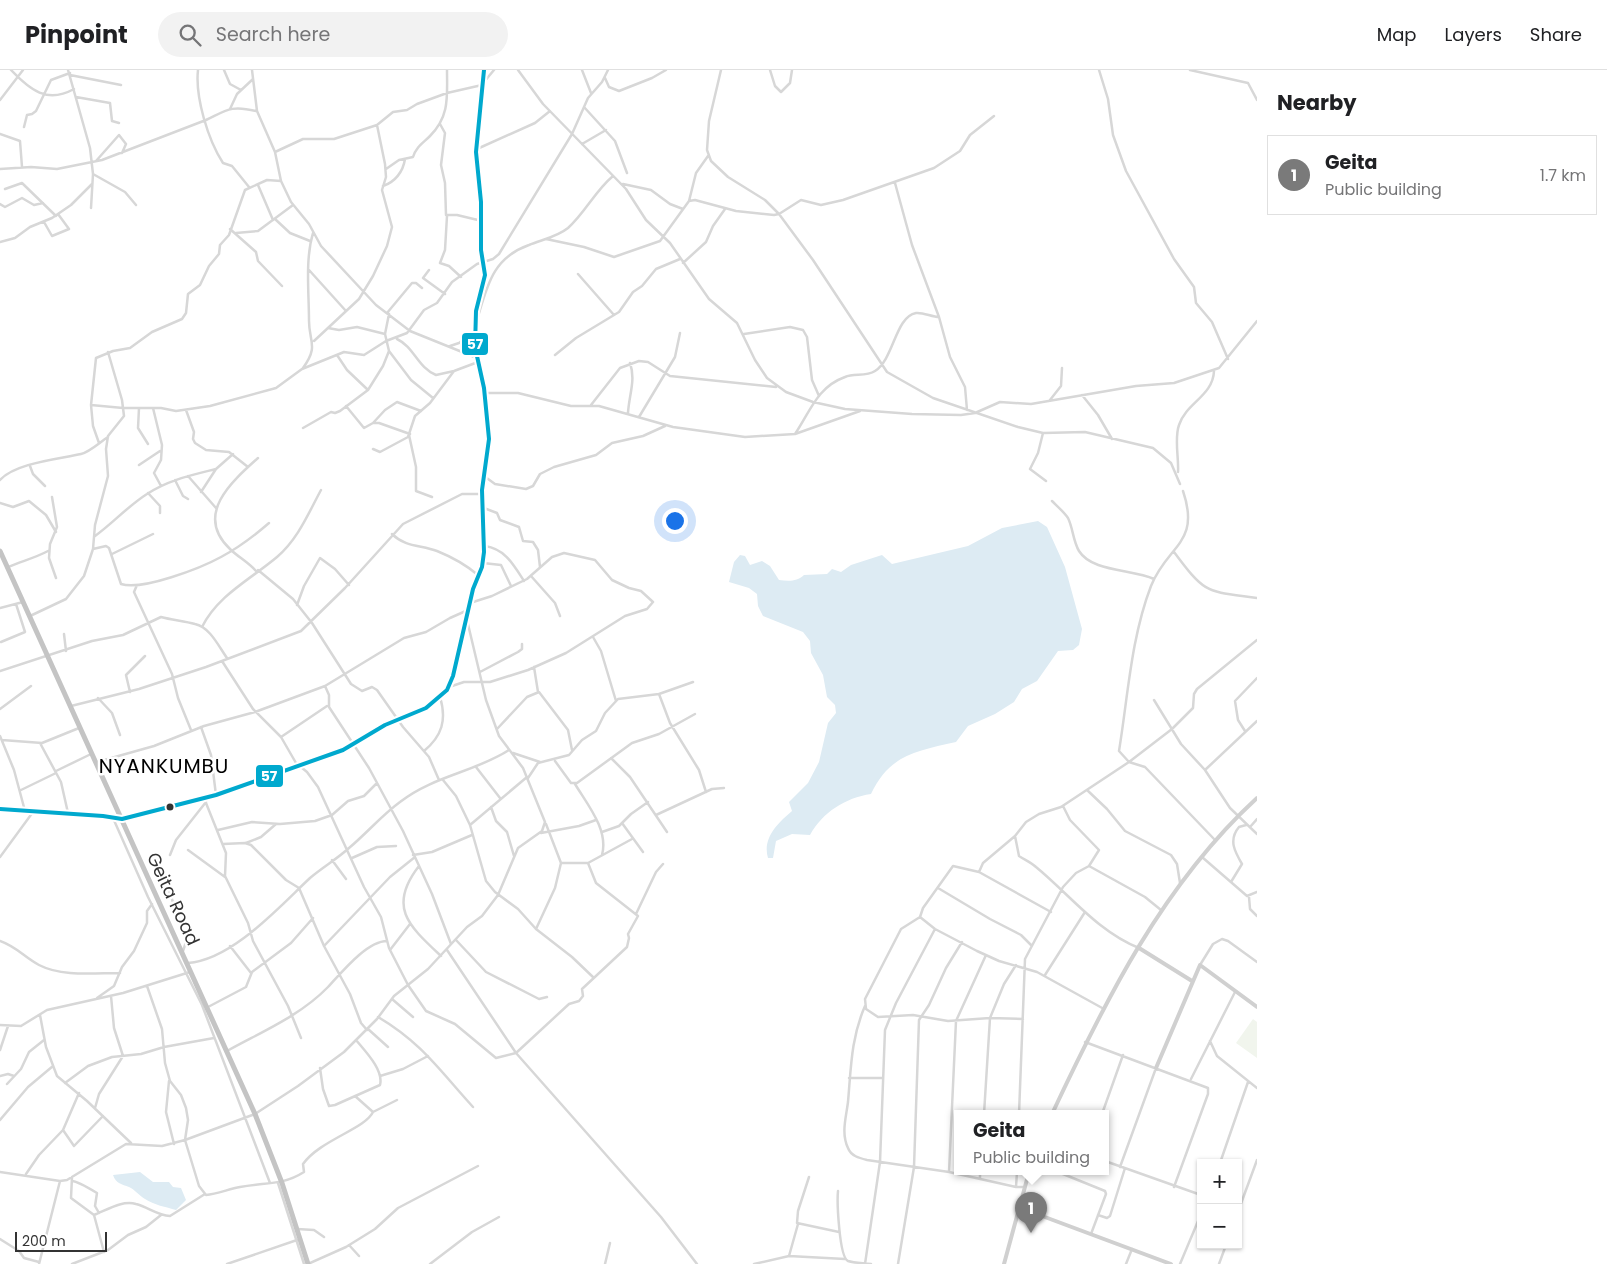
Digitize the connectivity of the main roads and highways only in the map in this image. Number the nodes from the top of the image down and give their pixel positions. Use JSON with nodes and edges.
{"nodes":[{"id":1,"x":0,"y":551,"type":"edge"},
{"id":2,"x":308,"y":1264,"type":"edge"}],
"edges":[{"from":1,"to":2,"type":"highway","name":"Geita Road"}]}
